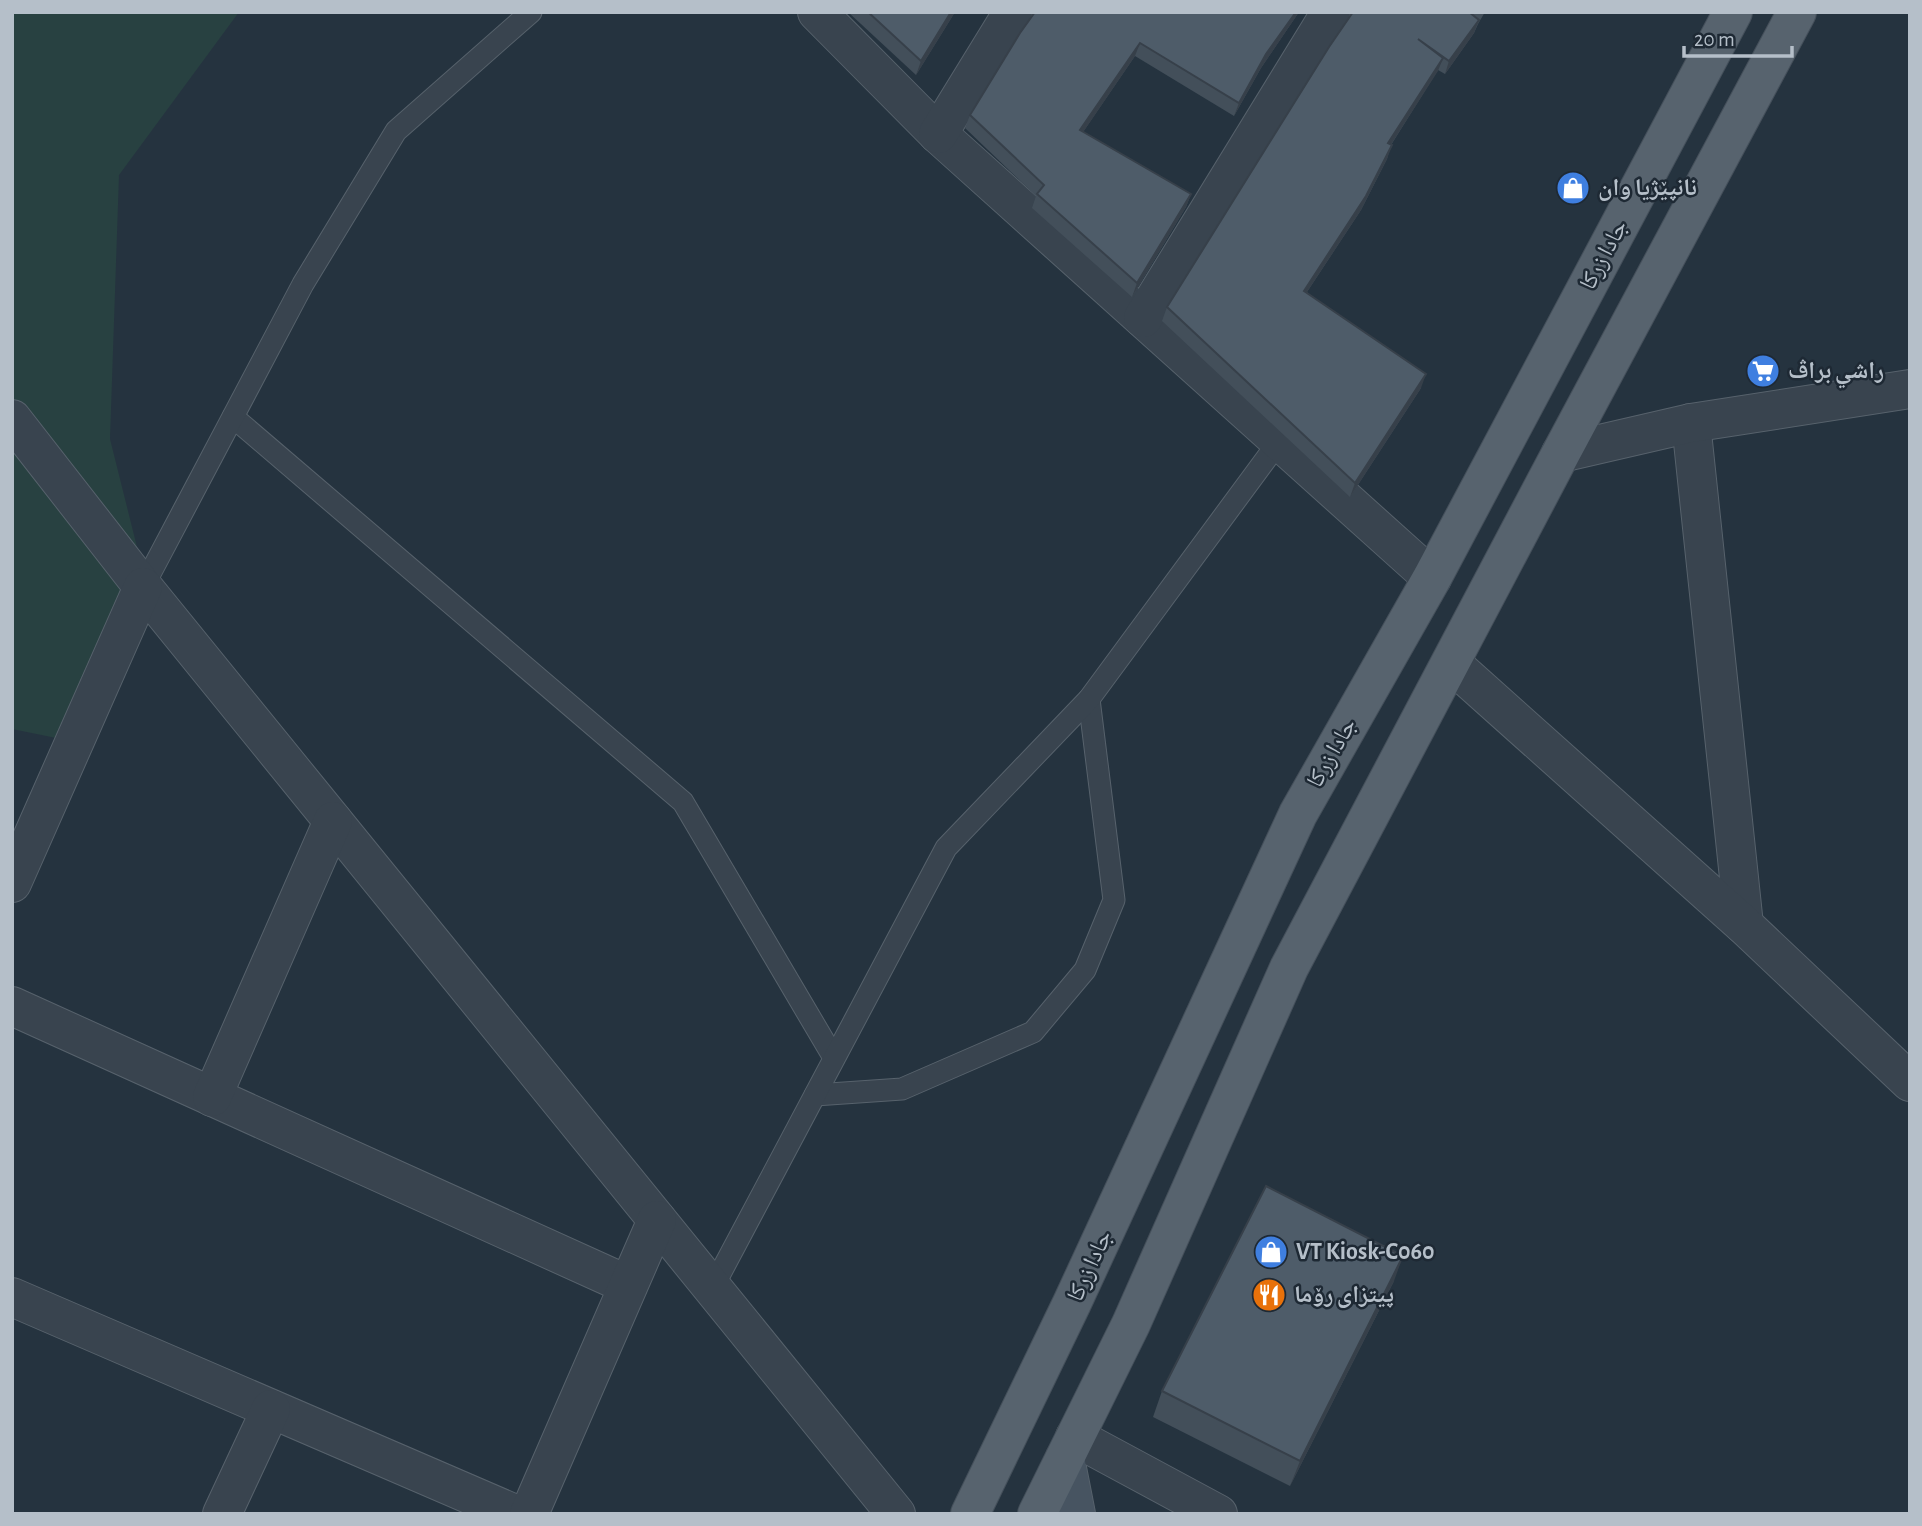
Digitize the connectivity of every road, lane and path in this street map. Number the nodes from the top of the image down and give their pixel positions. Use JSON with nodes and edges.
{"nodes":[{"id":1,"x":531,"y":12,"type":"edge"},
{"id":2,"x":817,"y":12,"type":"edge"},
{"id":3,"x":1013,"y":12,"type":"edge"},
{"id":4,"x":1331,"y":12,"type":"edge"},
{"id":5,"x":1733,"y":12,"type":"edge"},
{"id":6,"x":1797,"y":12,"type":"edge"},
{"id":7,"x":938,"y":134,"type":"junction"},
{"id":8,"x":1143,"y":318,"type":"junction"},
{"id":9,"x":1910,"y":389,"type":"edge"},
{"id":10,"x":233,"y":417,"type":"junction"},
{"id":11,"x":12,"y":419,"type":"edge"},
{"id":12,"x":1691,"y":423,"type":"junction"},
{"id":13,"x":1280,"y":440,"type":"junction"},
{"id":14,"x":1561,"y":453,"type":"junction"},
{"id":15,"x":1432,"y":578,"type":"junction"},
{"id":16,"x":143,"y":587,"type":"junction"},
{"id":17,"x":1451,"y":663,"type":"junction"},
{"id":18,"x":1089,"y":699,"type":"junction"},
{"id":19,"x":333,"y":821,"type":"junction"},
{"id":20,"x":12,"y":883,"type":"edge"},
{"id":21,"x":1744,"y":925,"type":"junction"},
{"id":22,"x":12,"y":1006,"type":"edge"},
{"id":23,"x":834,"y":1058,"type":"junction"},
{"id":24,"x":1910,"y":1082,"type":"edge"},
{"id":25,"x":815,"y":1094,"type":"junction"},
{"id":26,"x":212,"y":1097,"type":"junction"},
{"id":27,"x":657,"y":1220,"type":"junction"},
{"id":28,"x":628,"y":1285,"type":"junction"},
{"id":29,"x":713,"y":1287,"type":"junction"},
{"id":30,"x":12,"y":1297,"type":"edge"},
{"id":31,"x":271,"y":1409,"type":"junction"},
{"id":32,"x":1070,"y":1448,"type":"junction"},
{"id":33,"x":222,"y":1514,"type":"edge"},
{"id":34,"x":515,"y":1514,"type":"edge"},
{"id":35,"x":528,"y":1514,"type":"edge"},
{"id":36,"x":896,"y":1514,"type":"edge"},
{"id":37,"x":970,"y":1514,"type":"edge"},
{"id":38,"x":1037,"y":1514,"type":"edge"},
{"id":39,"x":1076,"y":1514,"type":"edge"},
{"id":40,"x":1218,"y":1514,"type":"edge"}],
"edges":[{"from":1,"to":10,"type":"lane"},
{"from":2,"to":7,"type":"street"},
{"from":3,"to":7,"type":"street"},
{"from":4,"to":8,"type":"street"},
{"from":5,"to":15,"type":"main road","name":"جادا زرکا"},
{"from":6,"to":14,"type":"main road"},
{"from":7,"to":8,"type":"street"},
{"from":8,"to":13,"type":"street"},
{"from":9,"to":12,"type":"street"},
{"from":10,"to":16,"type":"lane"},
{"from":10,"to":23,"type":"lane"},
{"from":11,"to":16,"type":"street"},
{"from":12,"to":14,"type":"street"},
{"from":12,"to":21,"type":"street"},
{"from":13,"to":15,"type":"street"},
{"from":13,"to":18,"type":"lane"},
{"from":14,"to":17,"type":"main road"},
{"from":15,"to":37,"type":"main road","name":"جادا زرکا"},
{"from":16,"to":19,"type":"street"},
{"from":16,"to":20,"type":"street"},
{"from":17,"to":21,"type":"street"},
{"from":17,"to":32,"type":"main road"},
{"from":18,"to":23,"type":"lane"},
{"from":18,"to":25,"type":"lane"},
{"from":19,"to":26,"type":"street"},
{"from":19,"to":27,"type":"street"},
{"from":21,"to":24,"type":"street"},
{"from":22,"to":26,"type":"street"},
{"from":23,"to":25,"type":"lane"},
{"from":25,"to":29,"type":"lane"},
{"from":26,"to":28,"type":"street"},
{"from":27,"to":28,"type":"street"},
{"from":27,"to":29,"type":"street"},
{"from":28,"to":35,"type":"street"},
{"from":29,"to":36,"type":"street"},
{"from":30,"to":31,"type":"street"},
{"from":31,"to":33,"type":"street"},
{"from":31,"to":34,"type":"street"},
{"from":32,"to":38,"type":"main road"},
{"from":32,"to":39,"type":"main road"},
{"from":32,"to":40,"type":"street"}]}
